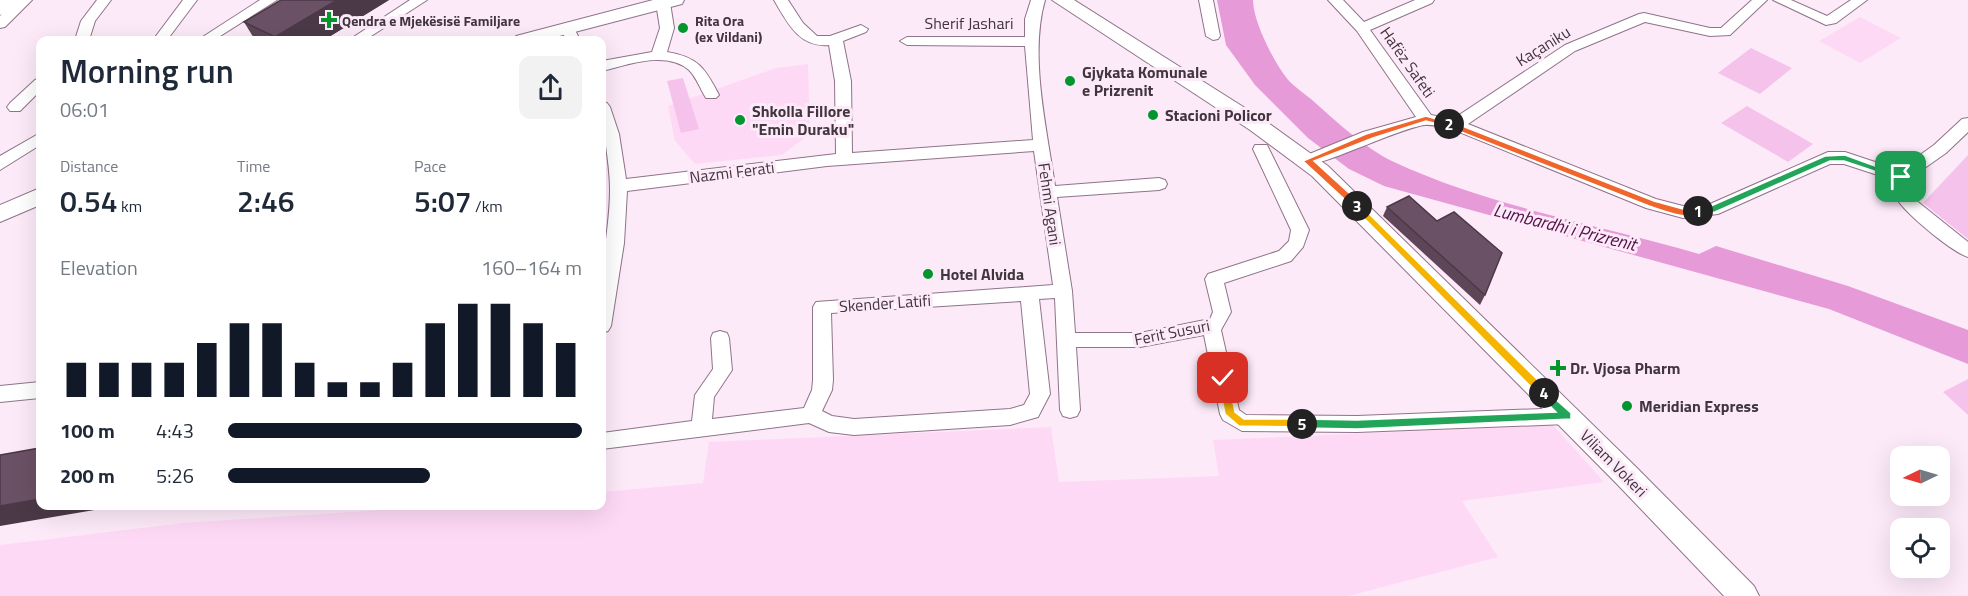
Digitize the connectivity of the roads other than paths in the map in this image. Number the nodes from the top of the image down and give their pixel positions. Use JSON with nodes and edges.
{"nodes":[{"id":1,"x":10,"y":0,"type":"edge"},
{"id":2,"x":25,"y":0,"type":"edge"},
{"id":3,"x":104,"y":0,"type":"edge"},
{"id":4,"x":190,"y":0,"type":"edge"},
{"id":5,"x":270,"y":0,"type":"edge"},
{"id":6,"x":420,"y":0,"type":"edge"},
{"id":7,"x":782,"y":0,"type":"edge"},
{"id":8,"x":1038,"y":0,"type":"edge"},
{"id":9,"x":1061,"y":0,"type":"edge"},
{"id":10,"x":1206,"y":0,"type":"edge"},
{"id":11,"x":1335,"y":0,"type":"edge"},
{"id":12,"x":1427,"y":0,"type":"edge"},
{"id":13,"x":1646,"y":0,"type":"edge"},
{"id":14,"x":1760,"y":0,"type":"edge"},
{"id":15,"x":1780,"y":0,"type":"edge"},
{"id":16,"x":1860,"y":0,"type":"edge"},
{"id":17,"x":669,"y":2,"type":"edge"},
{"id":18,"x":0,"y":9,"type":"edge"},
{"id":19,"x":1659,"y":20,"type":"junction"},
{"id":20,"x":0,"y":24,"type":"edge"},
{"id":21,"x":1362,"y":28,"type":"junction"},
{"id":22,"x":861,"y":29,"type":"dead end"},
{"id":23,"x":570,"y":35,"type":"edge"},
{"id":24,"x":83,"y":36,"type":"edge"},
{"id":25,"x":163,"y":36,"type":"edge"},
{"id":26,"x":212,"y":36,"type":"edge"},
{"id":27,"x":362,"y":36,"type":"edge"},
{"id":28,"x":1212,"y":36,"type":"dead end"},
{"id":29,"x":836,"y":41,"type":"junction"},
{"id":30,"x":907,"y":41,"type":"dead end"},
{"id":31,"x":1030,"y":42,"type":"junction"},
{"id":32,"x":658,"y":57,"type":"junction"},
{"id":33,"x":606,"y":65,"type":"edge"},
{"id":34,"x":36,"y":87,"type":"edge"},
{"id":35,"x":711,"y":95,"type":"dead end"},
{"id":36,"x":15,"y":107,"type":"dead end"},
{"id":37,"x":606,"y":117,"type":"edge"},
{"id":38,"x":1426,"y":118,"type":"junction"},
{"id":39,"x":1968,"y":123,"type":"edge"},
{"id":40,"x":1456,"y":125,"type":"junction"},
{"id":41,"x":36,"y":141,"type":"edge"},
{"id":42,"x":1041,"y":145,"type":"junction"},
{"id":43,"x":1262,"y":150,"type":"dead end"},
{"id":44,"x":1313,"y":158,"type":"junction"},
{"id":45,"x":844,"y":160,"type":"junction"},
{"id":46,"x":0,"y":164,"type":"edge"},
{"id":47,"x":1901,"y":177,"type":"junction"},
{"id":48,"x":1159,"y":184,"type":"dead end"},
{"id":49,"x":620,"y":186,"type":"junction"},
{"id":50,"x":1048,"y":192,"type":"junction"},
{"id":51,"x":36,"y":198,"type":"edge"},
{"id":52,"x":0,"y":214,"type":"edge"},
{"id":53,"x":1968,"y":251,"type":"edge"},
{"id":54,"x":1063,"y":291,"type":"junction"},
{"id":55,"x":1029,"y":294,"type":"junction"},
{"id":56,"x":606,"y":303,"type":"edge"},
{"id":57,"x":1211,"y":326,"type":"junction"},
{"id":58,"x":720,"y":338,"type":"dead end"},
{"id":59,"x":1065,"y":340,"type":"junction"},
{"id":60,"x":36,"y":390,"type":"edge"},
{"id":61,"x":0,"y":394,"type":"edge"},
{"id":62,"x":1070,"y":410,"type":"dead end"},
{"id":63,"x":811,"y":415,"type":"junction"},
{"id":64,"x":1567,"y":416,"type":"junction"},
{"id":65,"x":701,"y":429,"type":"junction"},
{"id":66,"x":606,"y":441,"type":"edge"},
{"id":67,"x":1744,"y":596,"type":"edge"}],
"edges":[{"from":1,"to":18,"type":"main road"},
{"from":2,"to":20,"type":"street"},
{"from":3,"to":24,"type":"street"},
{"from":4,"to":25,"type":"street"},
{"from":5,"to":26,"type":"street"},
{"from":6,"to":27,"type":"street"},
{"from":7,"to":29,"type":"street"},
{"from":8,"to":31,"type":"street","name":"Fehmi Agani"},
{"from":9,"to":44,"type":"main road","name":"Viliam Vokeri"},
{"from":10,"to":28,"type":"street"},
{"from":11,"to":21,"type":"street","name":"Hafëz Safeti"},
{"from":12,"to":21,"type":"street"},
{"from":13,"to":19,"type":"street"},
{"from":14,"to":19,"type":"street","name":"Kaçaniku"},
{"from":15,"to":16,"type":"street"},
{"from":17,"to":23,"type":"main road"},
{"from":17,"to":32,"type":"street"},
{"from":19,"to":40,"type":"street","name":"Kaçaniku"},
{"from":21,"to":38,"type":"street","name":"Hafëz Safeti"},
{"from":22,"to":29,"type":"street"},
{"from":29,"to":45,"type":"street"},
{"from":30,"to":31,"type":"street","name":"Sherif Jashari"},
{"from":31,"to":42,"type":"street","name":"Fehmi Agani"},
{"from":32,"to":33,"type":"street"},
{"from":32,"to":35,"type":"street"},
{"from":34,"to":36,"type":"street"},
{"from":37,"to":49,"type":"street"},
{"from":38,"to":40,"type":"street"},
{"from":38,"to":44,"type":"street"},
{"from":39,"to":47,"type":"street"},
{"from":40,"to":47,"type":"street"},
{"from":41,"to":46,"type":"street"},
{"from":42,"to":45,"type":"street","name":"Nazmi Ferati"},
{"from":42,"to":50,"type":"street","name":"Fehmi Agani"},
{"from":43,"to":57,"type":"street","name":"Ferit Susuri"},
{"from":44,"to":64,"type":"main road","name":"Viliam Vokeri"},
{"from":45,"to":49,"type":"street","name":"Nazmi Ferati"},
{"from":47,"to":53,"type":"street"},
{"from":48,"to":50,"type":"street"},
{"from":49,"to":56,"type":"street"},
{"from":50,"to":54,"type":"street","name":"Fehmi Agani"},
{"from":51,"to":52,"type":"main road"},
{"from":54,"to":55,"type":"street","name":"Skender Latifi"},
{"from":54,"to":59,"type":"street","name":"Fehmi Agani"},
{"from":55,"to":63,"type":"street","name":"Skender Latifi"},
{"from":55,"to":63,"type":"street"},
{"from":57,"to":59,"type":"street","name":"Ferit Susuri"},
{"from":57,"to":64,"type":"street"},
{"from":58,"to":65,"type":"street"},
{"from":59,"to":62,"type":"street","name":"Fehmi Agani"},
{"from":60,"to":61,"type":"street"},
{"from":63,"to":65,"type":"street"},
{"from":64,"to":67,"type":"main road","name":"Viliam Vokeri"},
{"from":65,"to":66,"type":"street"}]}
